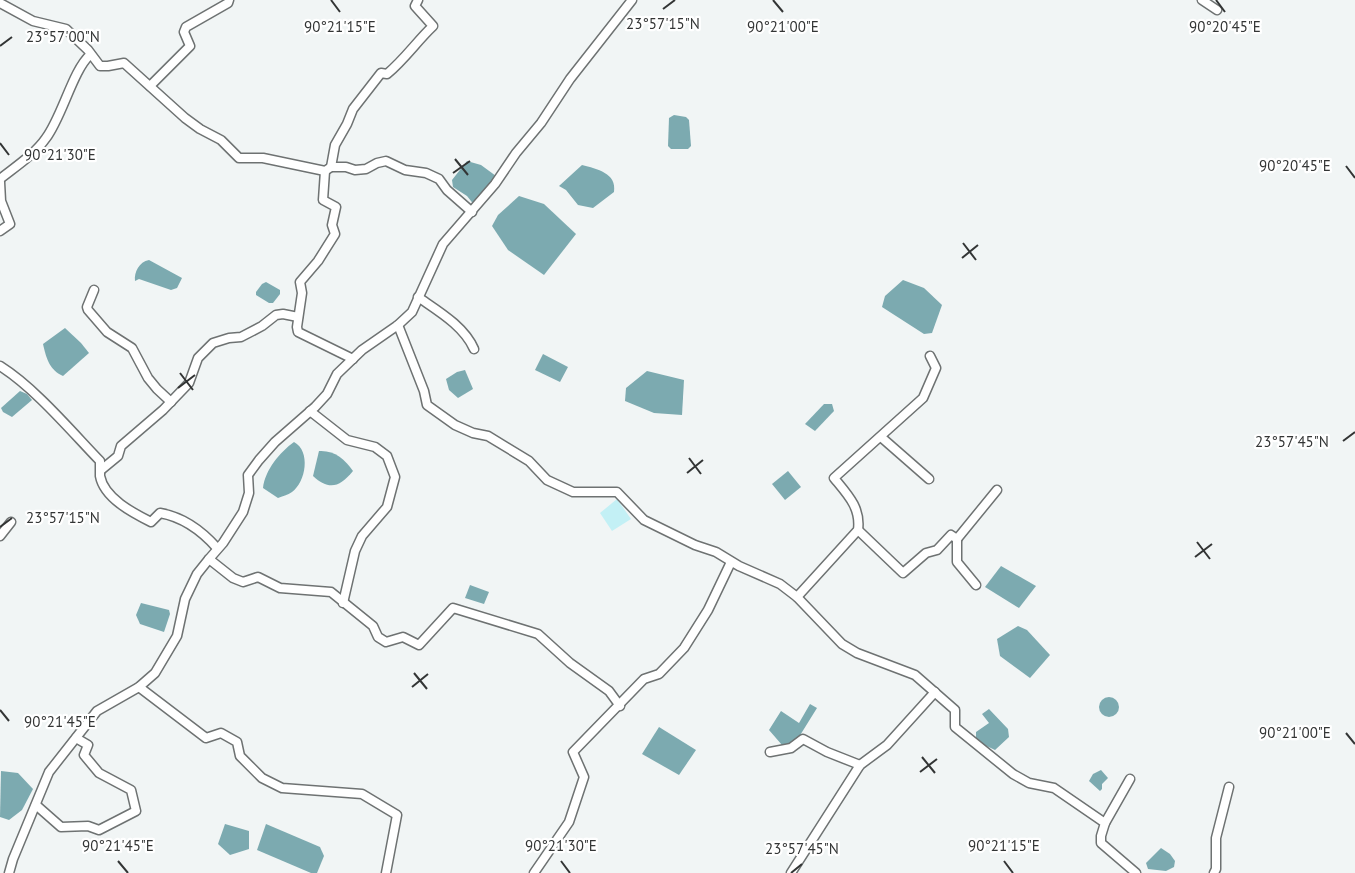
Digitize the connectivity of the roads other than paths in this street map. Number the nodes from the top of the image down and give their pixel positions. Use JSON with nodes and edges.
{"nodes":[{"id":1,"x":229,"y":0,"type":"edge"},
{"id":2,"x":418,"y":0,"type":"edge"},
{"id":3,"x":632,"y":0,"type":"edge"},
{"id":4,"x":1202,"y":0,"type":"edge"},
{"id":5,"x":0,"y":3,"type":"edge"},
{"id":6,"x":1217,"y":10,"type":"dead end"},
{"id":7,"x":90,"y":55,"type":"junction"},
{"id":8,"x":150,"y":86,"type":"junction"},
{"id":9,"x":328,"y":169,"type":"junction"},
{"id":10,"x":0,"y":181,"type":"edge"},
{"id":11,"x":472,"y":212,"type":"junction"},
{"id":12,"x":0,"y":231,"type":"edge"},
{"id":13,"x":94,"y":290,"type":"dead end"},
{"id":14,"x":418,"y":297,"type":"junction"},
{"id":15,"x":298,"y":317,"type":"junction"},
{"id":16,"x":398,"y":325,"type":"junction"},
{"id":17,"x":474,"y":349,"type":"dead end"},
{"id":18,"x":930,"y":356,"type":"dead end"},
{"id":19,"x":352,"y":359,"type":"junction"},
{"id":20,"x":0,"y":366,"type":"edge"},
{"id":21,"x":171,"y":402,"type":"junction"},
{"id":22,"x":310,"y":411,"type":"junction"},
{"id":23,"x":881,"y":437,"type":"junction"},
{"id":24,"x":101,"y":470,"type":"junction"},
{"id":25,"x":929,"y":479,"type":"dead end"},
{"id":26,"x":997,"y":490,"type":"dead end"},
{"id":27,"x":11,"y":522,"type":"dead end"},
{"id":28,"x":858,"y":530,"type":"junction"},
{"id":29,"x":0,"y":536,"type":"edge"},
{"id":30,"x":957,"y":539,"type":"junction"},
{"id":31,"x":217,"y":548,"type":"junction"},
{"id":32,"x":209,"y":559,"type":"junction"},
{"id":33,"x":731,"y":561,"type":"junction"},
{"id":34,"x":976,"y":585,"type":"dead end"},
{"id":35,"x":797,"y":597,"type":"junction"},
{"id":36,"x":343,"y":603,"type":"junction"},
{"id":37,"x":139,"y":687,"type":"junction"},
{"id":38,"x":935,"y":692,"type":"junction"},
{"id":39,"x":620,"y":706,"type":"junction"},
{"id":40,"x":76,"y":738,"type":"junction"},
{"id":41,"x":770,"y":752,"type":"dead end"},
{"id":42,"x":860,"y":765,"type":"junction"},
{"id":43,"x":1130,"y":779,"type":"dead end"},
{"id":44,"x":1229,"y":787,"type":"dead end"},
{"id":45,"x":36,"y":805,"type":"junction"},
{"id":46,"x":1105,"y":823,"type":"junction"},
{"id":47,"x":9,"y":873,"type":"edge"},
{"id":48,"x":386,"y":873,"type":"edge"},
{"id":49,"x":534,"y":873,"type":"edge"},
{"id":50,"x":791,"y":873,"type":"edge"},
{"id":51,"x":1136,"y":873,"type":"edge"},
{"id":52,"x":1214,"y":873,"type":"edge"}],
"edges":[{"from":1,"to":8,"type":"street"},
{"from":2,"to":9,"type":"street"},
{"from":3,"to":11,"type":"street"},
{"from":4,"to":6,"type":"street"},
{"from":5,"to":7,"type":"street"},
{"from":7,"to":8,"type":"street"},
{"from":7,"to":10,"type":"street"},
{"from":8,"to":9,"type":"street"},
{"from":9,"to":11,"type":"street"},
{"from":9,"to":15,"type":"street"},
{"from":10,"to":12,"type":"street"},
{"from":11,"to":14,"type":"street"},
{"from":13,"to":21,"type":"street"},
{"from":14,"to":16,"type":"street"},
{"from":14,"to":17,"type":"street"},
{"from":15,"to":19,"type":"street"},
{"from":15,"to":21,"type":"street"},
{"from":16,"to":19,"type":"street"},
{"from":16,"to":33,"type":"street"},
{"from":18,"to":23,"type":"street"},
{"from":19,"to":22,"type":"street"},
{"from":20,"to":24,"type":"street"},
{"from":21,"to":24,"type":"street"},
{"from":22,"to":31,"type":"street"},
{"from":22,"to":36,"type":"street"},
{"from":23,"to":25,"type":"street"},
{"from":23,"to":28,"type":"street"},
{"from":24,"to":31,"type":"street"},
{"from":26,"to":30,"type":"street"},
{"from":27,"to":29,"type":"street"},
{"from":28,"to":30,"type":"street"},
{"from":28,"to":35,"type":"street"},
{"from":30,"to":34,"type":"street"},
{"from":31,"to":32,"type":"street"},
{"from":32,"to":36,"type":"street"},
{"from":32,"to":37,"type":"street"},
{"from":33,"to":35,"type":"street"},
{"from":33,"to":39,"type":"street"},
{"from":35,"to":38,"type":"street"},
{"from":36,"to":39,"type":"street"},
{"from":37,"to":40,"type":"street"},
{"from":37,"to":48,"type":"street"},
{"from":38,"to":42,"type":"street"},
{"from":38,"to":46,"type":"street"},
{"from":39,"to":49,"type":"street"},
{"from":40,"to":45,"type":"street"},
{"from":40,"to":45,"type":"street"},
{"from":41,"to":42,"type":"street"},
{"from":42,"to":50,"type":"street"},
{"from":43,"to":46,"type":"street"},
{"from":44,"to":52,"type":"street"},
{"from":45,"to":47,"type":"street"},
{"from":46,"to":51,"type":"street"}]}
